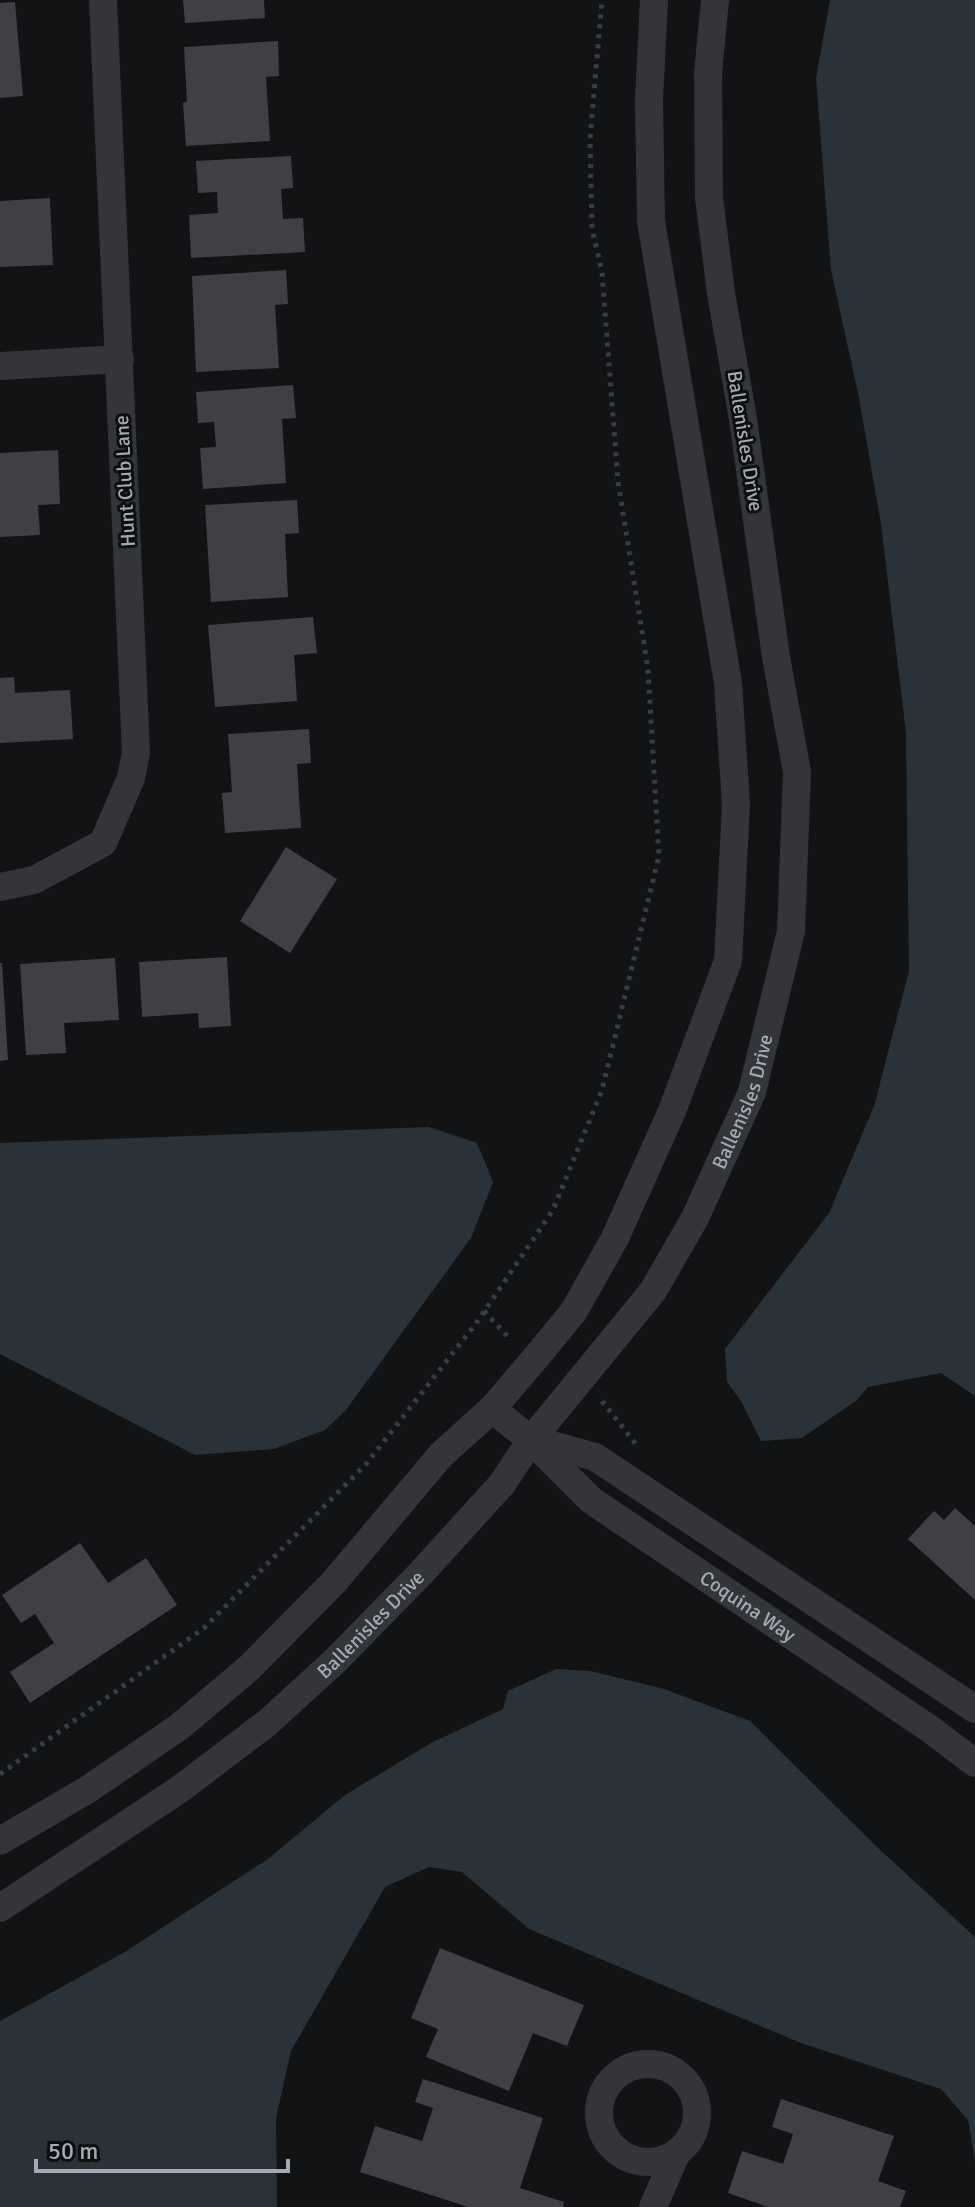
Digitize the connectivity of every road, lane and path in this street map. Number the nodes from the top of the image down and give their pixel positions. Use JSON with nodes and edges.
{"nodes":[{"id":1,"x":103,"y":0,"type":"edge"},
{"id":2,"x":602,"y":0,"type":"edge"},
{"id":3,"x":654,"y":0,"type":"edge"},
{"id":4,"x":715,"y":0,"type":"edge"},
{"id":5,"x":120,"y":359,"type":"junction"},
{"id":6,"x":0,"y":366,"type":"edge"},
{"id":7,"x":0,"y":887,"type":"edge"},
{"id":8,"x":484,"y":1311,"type":"junction"},
{"id":9,"x":510,"y":1339,"type":"dead end"},
{"id":10,"x":492,"y":1409,"type":"junction"},
{"id":11,"x":531,"y":1440,"type":"junction"},
{"id":12,"x":975,"y":1709,"type":"edge"},
{"id":13,"x":975,"y":1763,"type":"edge"},
{"id":14,"x":0,"y":1774,"type":"edge"},
{"id":15,"x":0,"y":1841,"type":"edge"},
{"id":16,"x":0,"y":1908,"type":"edge"},
{"id":17,"x":677,"y":2152,"type":"dead end"},
{"id":18,"x":653,"y":2207,"type":"edge"}],
"edges":[{"from":1,"to":5,"type":"street","name":"Hunt Club Lane"},
{"from":2,"to":8,"type":"path"},
{"from":3,"to":10,"type":"street"},
{"from":4,"to":11,"type":"street","name":"Ballenisles Drive"},
{"from":5,"to":6,"type":"street"},
{"from":5,"to":7,"type":"street","name":"Hunt Club Lane"},
{"from":8,"to":9,"type":"path"},
{"from":8,"to":14,"type":"path"},
{"from":10,"to":11,"type":"street","name":"Coquina Way"},
{"from":10,"to":15,"type":"street"},
{"from":11,"to":12,"type":"street","name":"Coquina Way"},
{"from":11,"to":13,"type":"street","name":"Coquina Way"},
{"from":11,"to":16,"type":"street","name":"Ballenisles Drive"},
{"from":17,"to":18,"type":"street"}]}
